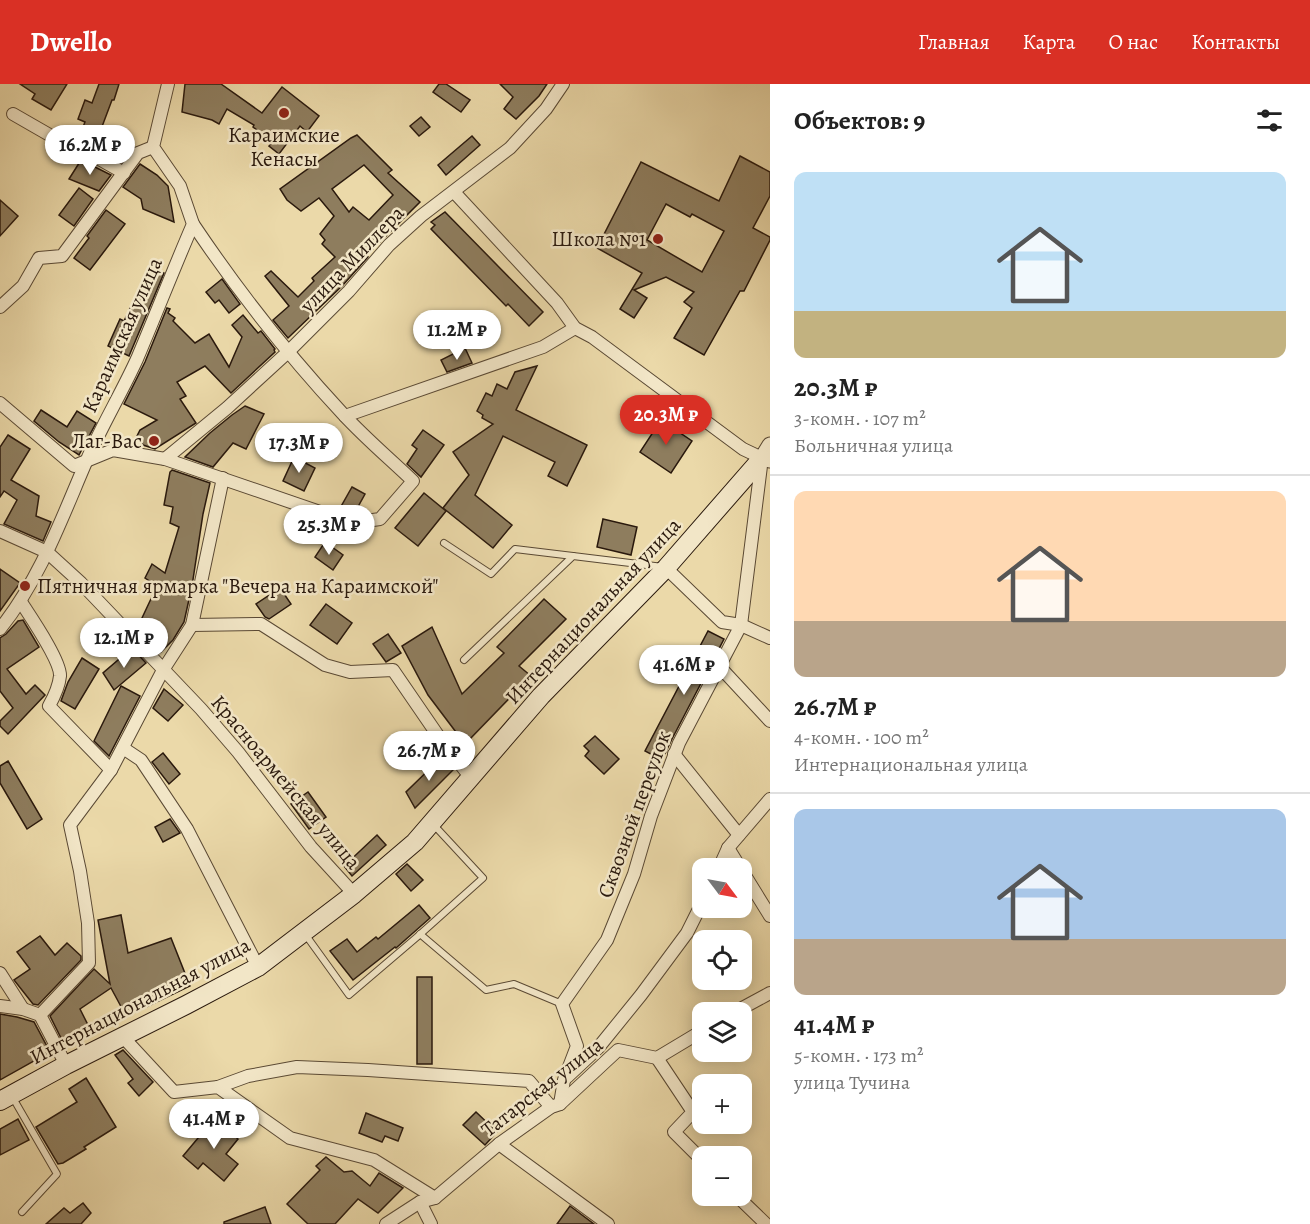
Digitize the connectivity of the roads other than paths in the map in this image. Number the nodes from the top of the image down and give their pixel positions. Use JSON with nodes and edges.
{"nodes":[{"id":1,"x":168,"y":84,"type":"edge"},
{"id":2,"x":563,"y":84,"type":"edge"},
{"id":3,"x":13,"y":114,"type":"dead end"},
{"id":4,"x":153,"y":147,"type":"junction"},
{"id":5,"x":124,"y":173,"type":"junction"},
{"id":6,"x":453,"y":192,"type":"junction"},
{"id":7,"x":193,"y":224,"type":"junction"},
{"id":8,"x":0,"y":307,"type":"edge"},
{"id":9,"x":575,"y":328,"type":"junction"},
{"id":10,"x":288,"y":352,"type":"junction"},
{"id":11,"x":0,"y":403,"type":"edge"},
{"id":12,"x":345,"y":416,"type":"junction"},
{"id":13,"x":767,"y":455,"type":"edge"},
{"id":14,"x":165,"y":459,"type":"junction"},
{"id":15,"x":87,"y":460,"type":"junction"},
{"id":16,"x":223,"y":478,"type":"junction"},
{"id":17,"x":0,"y":531,"type":"edge"},
{"id":18,"x":444,"y":543,"type":"dead end"},
{"id":19,"x":47,"y":552,"type":"junction"},
{"id":20,"x":573,"y":556,"type":"junction"},
{"id":21,"x":666,"y":568,"type":"junction"},
{"id":22,"x":21,"y":602,"type":"junction"},
{"id":23,"x":192,"y":625,"type":"junction"},
{"id":24,"x":741,"y":625,"type":"junction"},
{"id":25,"x":0,"y":628,"type":"edge"},
{"id":26,"x":770,"y":638,"type":"edge"},
{"id":27,"x":464,"y":660,"type":"dead end"},
{"id":28,"x":719,"y":666,"type":"junction"},
{"id":29,"x":163,"y":670,"type":"junction"},
{"id":30,"x":770,"y":721,"type":"edge"},
{"id":31,"x":123,"y":748,"type":"junction"},
{"id":32,"x":674,"y":754,"type":"junction"},
{"id":33,"x":111,"y":770,"type":"junction"},
{"id":34,"x":471,"y":778,"type":"junction"},
{"id":35,"x":770,"y":799,"type":"edge"},
{"id":36,"x":432,"y":823,"type":"junction"},
{"id":37,"x":739,"y":835,"type":"junction"},
{"id":38,"x":728,"y":848,"type":"junction"},
{"id":39,"x":724,"y":858,"type":"edge"},
{"id":40,"x":354,"y":894,"type":"junction"},
{"id":41,"x":770,"y":916,"type":"edge"},
{"id":42,"x":694,"y":918,"type":"edge"},
{"id":43,"x":303,"y":932,"type":"junction"},
{"id":44,"x":420,"y":934,"type":"junction"},
{"id":45,"x":258,"y":967,"type":"junction"},
{"id":46,"x":0,"y":973,"type":"edge"},
{"id":47,"x":770,"y":993,"type":"edge"},
{"id":48,"x":752,"y":1003,"type":"edge"},
{"id":49,"x":562,"y":1004,"type":"junction"},
{"id":50,"x":0,"y":1006,"type":"edge"},
{"id":51,"x":23,"y":1009,"type":"junction"},
{"id":52,"x":40,"y":1015,"type":"junction"},
{"id":53,"x":123,"y":1037,"type":"junction"},
{"id":54,"x":692,"y":1037,"type":"edge"},
{"id":55,"x":657,"y":1058,"type":"junction"},
{"id":56,"x":66,"y":1065,"type":"junction"},
{"id":57,"x":564,"y":1080,"type":"junction"},
{"id":58,"x":218,"y":1087,"type":"junction"},
{"id":59,"x":6,"y":1098,"type":"edge"},
{"id":60,"x":555,"y":1105,"type":"junction"},
{"id":61,"x":499,"y":1144,"type":"junction"},
{"id":62,"x":692,"y":1150,"type":"edge"},
{"id":63,"x":435,"y":1198,"type":"junction"},
{"id":64,"x":420,"y":1202,"type":"junction"},
{"id":65,"x":747,"y":1206,"type":"edge"},
{"id":66,"x":22,"y":1212,"type":"dead end"},
{"id":67,"x":386,"y":1224,"type":"edge"},
{"id":68,"x":430,"y":1224,"type":"edge"},
{"id":69,"x":608,"y":1224,"type":"edge"},
{"id":70,"x":766,"y":1224,"type":"edge"}],
"edges":[{"from":1,"to":4,"type":"street"},
{"from":2,"to":6,"type":"street","name":"улица Миллера"},
{"from":3,"to":5,"type":"street"},
{"from":4,"to":5,"type":"street"},
{"from":4,"to":7,"type":"street"},
{"from":5,"to":8,"type":"street"},
{"from":6,"to":9,"type":"street"},
{"from":6,"to":10,"type":"street","name":"улица Миллера"},
{"from":7,"to":10,"type":"street"},
{"from":7,"to":15,"type":"street","name":"Караимская улица"},
{"from":9,"to":12,"type":"street"},
{"from":9,"to":13,"type":"street"},
{"from":10,"to":12,"type":"street"},
{"from":10,"to":14,"type":"street","name":"улица Миллера"},
{"from":11,"to":15,"type":"street"},
{"from":12,"to":16,"type":"street"},
{"from":13,"to":21,"type":"main road","name":"Интернациональная улица"},
{"from":13,"to":24,"type":"street","name":"Сквозной переулок"},
{"from":14,"to":15,"type":"street"},
{"from":14,"to":16,"type":"street"},
{"from":15,"to":19,"type":"street","name":"Караимская улица"},
{"from":16,"to":23,"type":"street"},
{"from":17,"to":19,"type":"street","name":"Красноармейская улица"},
{"from":18,"to":20,"type":"lane"},
{"from":19,"to":22,"type":"street","name":"Караимская улица"},
{"from":19,"to":29,"type":"street","name":"Красноармейская улица"},
{"from":20,"to":21,"type":"lane"},
{"from":20,"to":27,"type":"lane"},
{"from":21,"to":24,"type":"street"},
{"from":21,"to":34,"type":"main road","name":"Интернациональная улица"},
{"from":22,"to":25,"type":"street","name":"Караимская улица"},
{"from":22,"to":33,"type":"street"},
{"from":23,"to":29,"type":"street"},
{"from":23,"to":34,"type":"street"},
{"from":24,"to":26,"type":"street"},
{"from":24,"to":28,"type":"street","name":"Сквозной переулок"},
{"from":28,"to":30,"type":"street"},
{"from":28,"to":32,"type":"street","name":"Сквозной переулок"},
{"from":29,"to":31,"type":"street"},
{"from":29,"to":40,"type":"street","name":"Красноармейская улица"},
{"from":31,"to":33,"type":"street"},
{"from":31,"to":45,"type":"street"},
{"from":32,"to":37,"type":"street"},
{"from":32,"to":49,"type":"street","name":"Сквозной переулок"},
{"from":33,"to":52,"type":"street"},
{"from":34,"to":36,"type":"main road","name":"Интернациональная улица"},
{"from":35,"to":37,"type":"street"},
{"from":36,"to":40,"type":"main road","name":"Интернациональная улица"},
{"from":36,"to":44,"type":"lane"},
{"from":37,"to":38,"type":"street"},
{"from":38,"to":39,"type":"street"},
{"from":38,"to":41,"type":"street"},
{"from":40,"to":43,"type":"main road","name":"Интернациональная улица"},
{"from":42,"to":57,"type":"street"},
{"from":43,"to":44,"type":"lane"},
{"from":43,"to":45,"type":"main road","name":"Интернациональная улица"},
{"from":44,"to":49,"type":"lane"},
{"from":45,"to":53,"type":"main road","name":"Интернациональная улица"},
{"from":46,"to":51,"type":"street"},
{"from":47,"to":48,"type":"street"},
{"from":49,"to":57,"type":"street"},
{"from":50,"to":51,"type":"street"},
{"from":51,"to":52,"type":"street"},
{"from":52,"to":56,"type":"street"},
{"from":53,"to":56,"type":"main road","name":"Интернациональная улица"},
{"from":53,"to":58,"type":"street"},
{"from":54,"to":55,"type":"street"},
{"from":55,"to":60,"type":"street","name":"Татарская улица"},
{"from":55,"to":62,"type":"street"},
{"from":56,"to":59,"type":"main road","name":"Интернациональная улица"},
{"from":57,"to":60,"type":"street"},
{"from":58,"to":60,"type":"street"},
{"from":58,"to":63,"type":"street"},
{"from":59,"to":66,"type":"lane"},
{"from":60,"to":61,"type":"street","name":"Татарская улица"},
{"from":61,"to":63,"type":"street","name":"Татарская улица"},
{"from":61,"to":69,"type":"street"},
{"from":63,"to":64,"type":"street","name":"Татарская улица"},
{"from":64,"to":67,"type":"street","name":"Татарская улица"},
{"from":64,"to":68,"type":"street"},
{"from":65,"to":70,"type":"street"}]}
